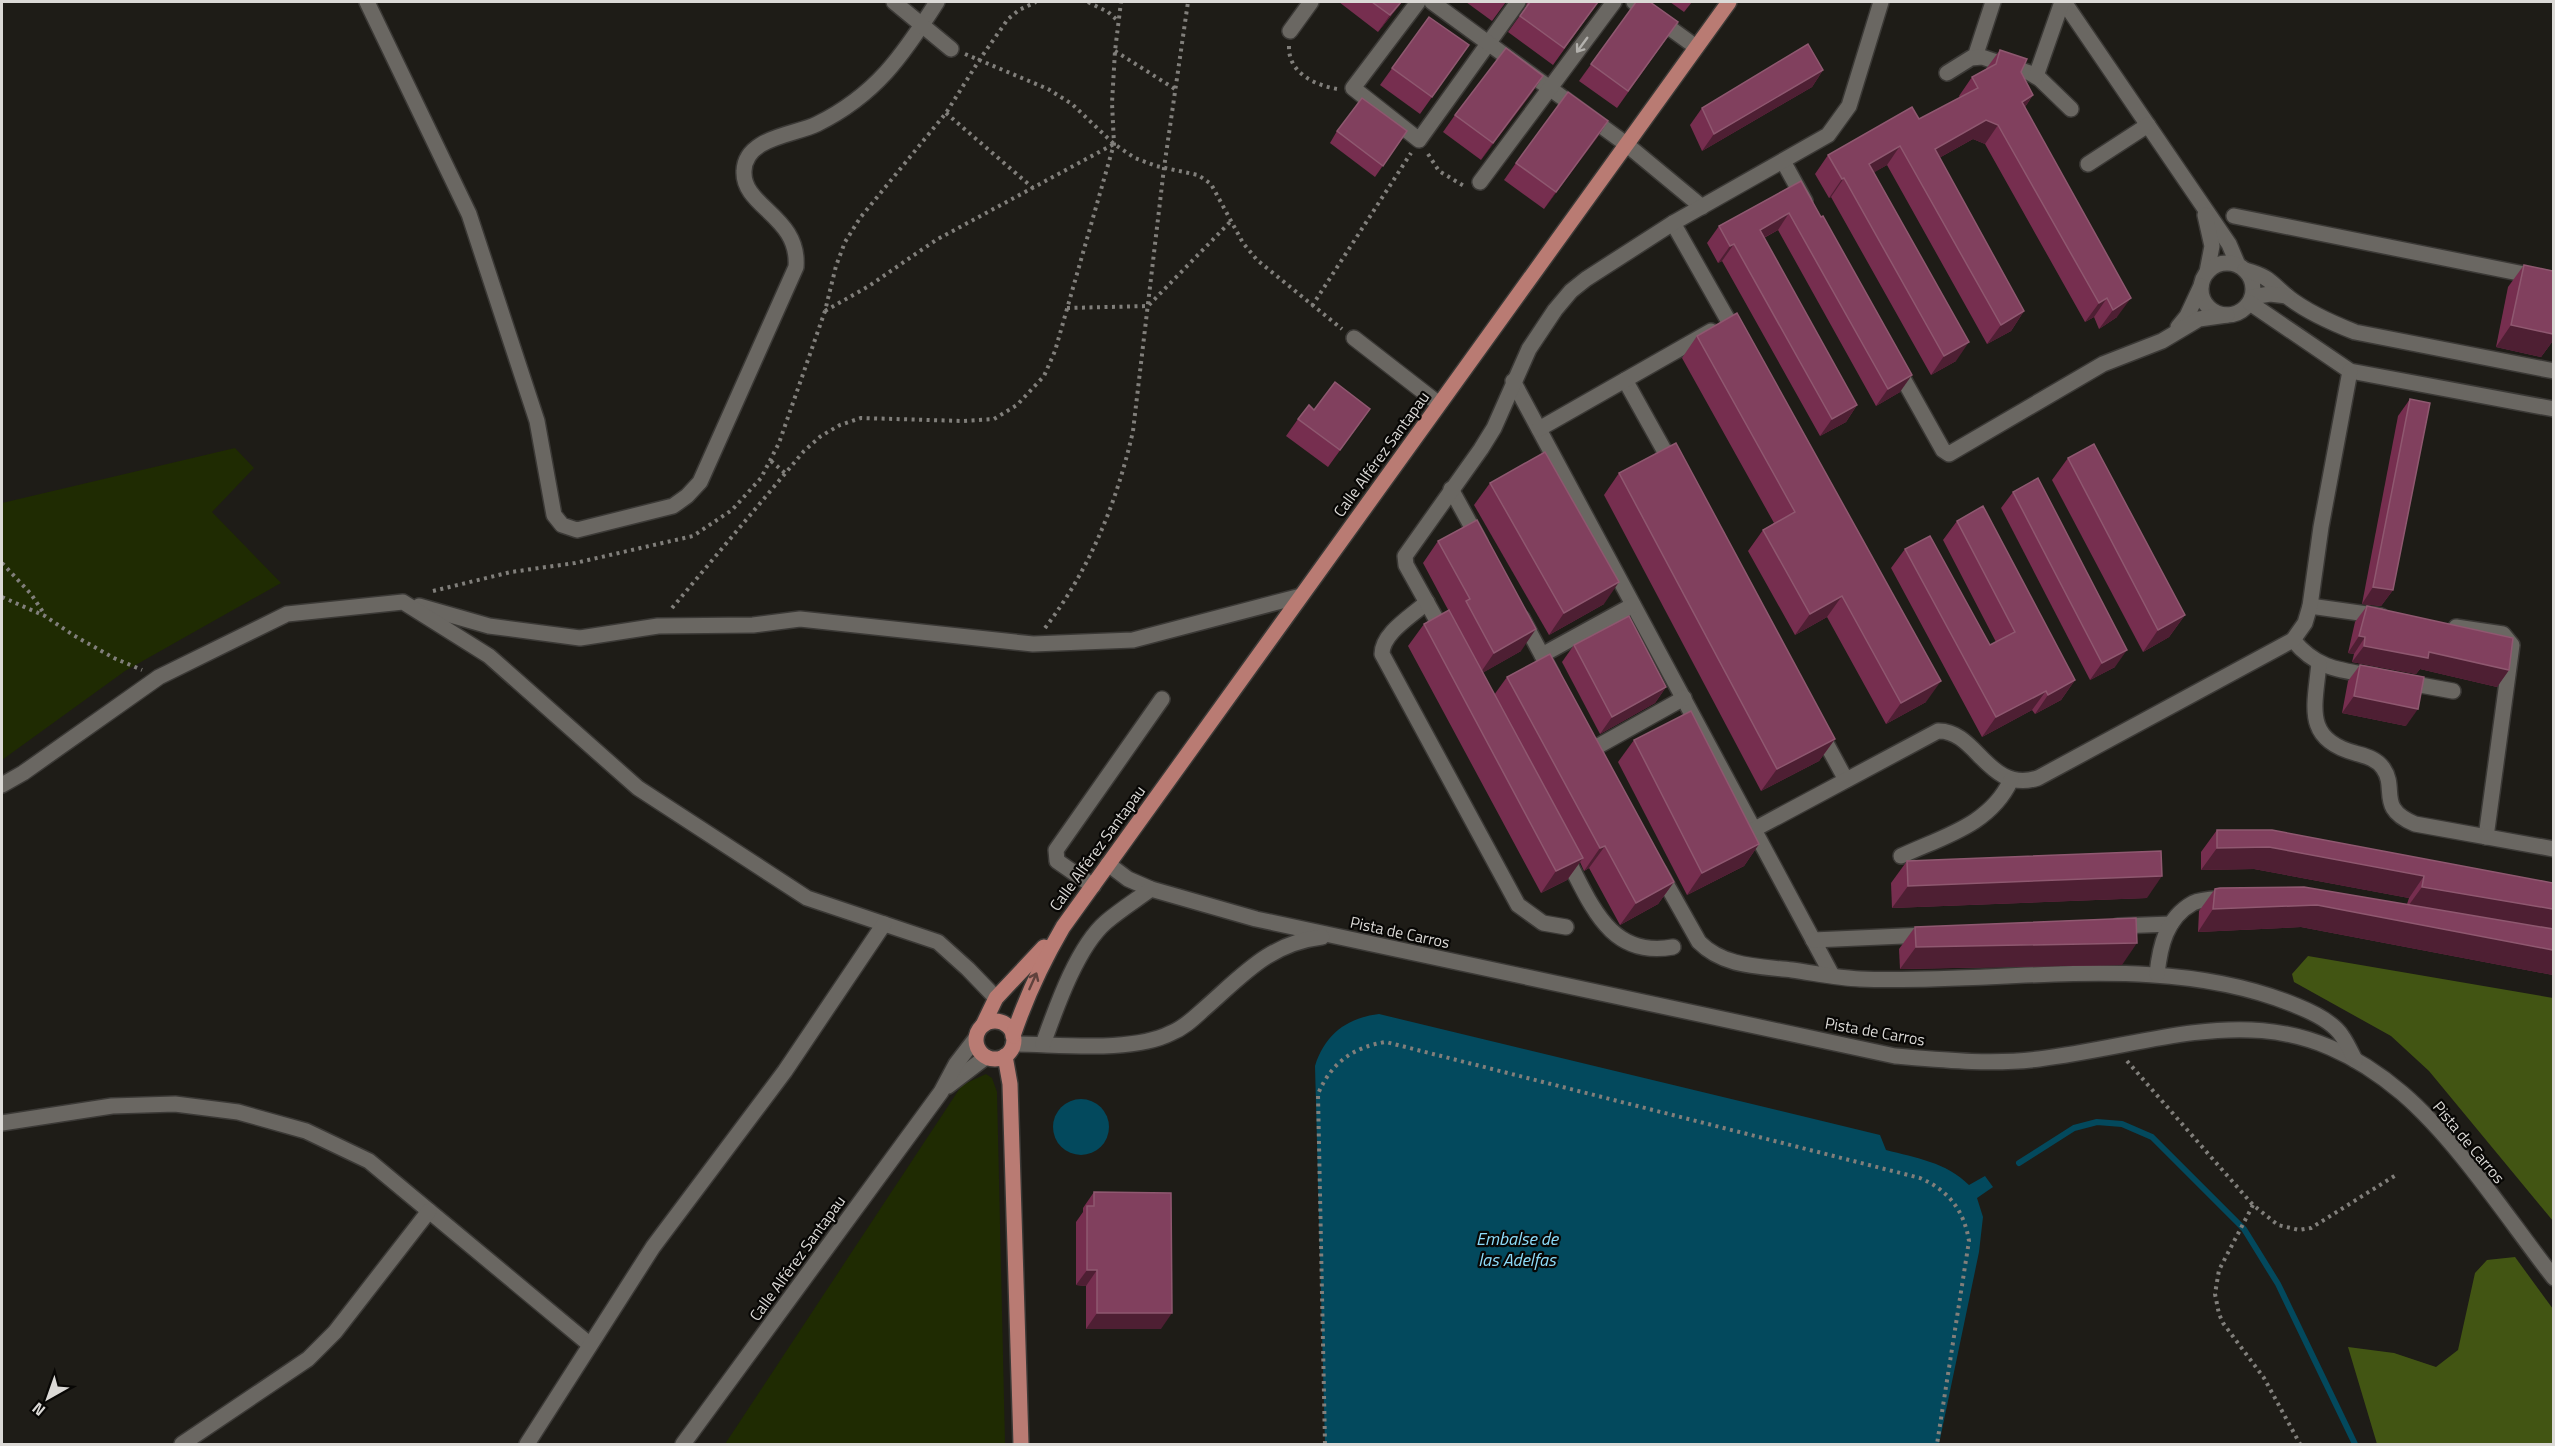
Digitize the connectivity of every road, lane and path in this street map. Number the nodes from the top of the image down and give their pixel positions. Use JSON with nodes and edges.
{"nodes":[{"id":1,"x":367,"y":2,"type":"edge"},
{"id":2,"x":894,"y":2,"type":"edge"},
{"id":3,"x":937,"y":2,"type":"edge"},
{"id":4,"x":1089,"y":2,"type":"edge"},
{"id":5,"x":1121,"y":2,"type":"edge"},
{"id":6,"x":1188,"y":2,"type":"edge"},
{"id":7,"x":1311,"y":2,"type":"edge"},
{"id":8,"x":1418,"y":2,"type":"edge"},
{"id":9,"x":1432,"y":2,"type":"edge"},
{"id":10,"x":1518,"y":2,"type":"edge"},
{"id":11,"x":1614,"y":2,"type":"edge"},
{"id":12,"x":1634,"y":2,"type":"edge"},
{"id":13,"x":1729,"y":2,"type":"edge"},
{"id":14,"x":1881,"y":2,"type":"edge"},
{"id":15,"x":1993,"y":2,"type":"edge"},
{"id":16,"x":2063,"y":2,"type":"edge"},
{"id":17,"x":1118,"y":20,"type":"junction"},
{"id":18,"x":922,"y":25,"type":"junction"},
{"id":19,"x":1290,"y":31,"type":"joint"},
{"id":20,"x":1488,"y":43,"type":"junction"},
{"id":21,"x":1696,"y":47,"type":"junction"},
{"id":22,"x":951,"y":49,"type":"joint"},
{"id":23,"x":1115,"y":51,"type":"junction"},
{"id":24,"x":1975,"y":57,"type":"junction"},
{"id":25,"x":1947,"y":73,"type":"dead end"},
{"id":26,"x":2036,"y":76,"type":"junction"},
{"id":27,"x":1353,"y":88,"type":"junction"},
{"id":28,"x":1550,"y":88,"type":"junction"},
{"id":29,"x":1175,"y":89,"type":"junction"},
{"id":30,"x":2071,"y":110,"type":"dead end"},
{"id":31,"x":946,"y":113,"type":"dead end"},
{"id":32,"x":2148,"y":125,"type":"junction"},
{"id":33,"x":1419,"y":140,"type":"junction"},
{"id":34,"x":1114,"y":144,"type":"junction"},
{"id":35,"x":1626,"y":144,"type":"junction"},
{"id":36,"x":1783,"y":161,"type":"junction"},
{"id":37,"x":2088,"y":164,"type":"dead end"},
{"id":38,"x":1164,"y":168,"type":"junction"},
{"id":39,"x":1480,"y":182,"type":"joint"},
{"id":40,"x":1032,"y":188,"type":"junction"},
{"id":41,"x":2201,"y":204,"type":"junction"},
{"id":42,"x":1702,"y":207,"type":"junction"},
{"id":43,"x":1812,"y":212,"type":"edge"},
{"id":44,"x":2234,"y":216,"type":"dead end"},
{"id":45,"x":1232,"y":220,"type":"junction"},
{"id":46,"x":1673,"y":223,"type":"junction"},
{"id":47,"x":2241,"y":267,"type":"junction"},
{"id":48,"x":2206,"y":274,"type":"junction"},
{"id":49,"x":2553,"y":280,"type":"edge"},
{"id":50,"x":2288,"y":296,"type":"junction"},
{"id":51,"x":2251,"y":300,"type":"junction"},
{"id":52,"x":1148,"y":306,"type":"junction"},
{"id":53,"x":1312,"y":306,"type":"junction"},
{"id":54,"x":1067,"y":309,"type":"junction"},
{"id":55,"x":825,"y":311,"type":"dead end"},
{"id":56,"x":2227,"y":315,"type":"junction"},
{"id":57,"x":1728,"y":320,"type":"junction"},
{"id":58,"x":2174,"y":333,"type":"junction"},
{"id":59,"x":1354,"y":338,"type":"joint"},
{"id":60,"x":1745,"y":350,"type":"edge"},
{"id":61,"x":1891,"y":357,"type":"edge"},
{"id":62,"x":2349,"y":371,"type":"junction"},
{"id":63,"x":2553,"y":371,"type":"edge"},
{"id":64,"x":1625,"y":380,"type":"junction"},
{"id":65,"x":1513,"y":381,"type":"junction"},
{"id":66,"x":1439,"y":404,"type":"junction"},
{"id":67,"x":2553,"y":409,"type":"edge"},
{"id":68,"x":1539,"y":429,"type":"junction"},
{"id":69,"x":771,"y":461,"type":"dead end"},
{"id":70,"x":785,"y":473,"type":"junction"},
{"id":71,"x":1682,"y":483,"type":"edge"},
{"id":72,"x":1451,"y":489,"type":"junction"},
{"id":73,"x":1485,"y":552,"type":"edge"},
{"id":74,"x":2,"y":564,"type":"edge"},
{"id":75,"x":1301,"y":596,"type":"junction"},
{"id":76,"x":2,"y":597,"type":"edge"},
{"id":77,"x":403,"y":602,"type":"junction"},
{"id":78,"x":1427,"y":602,"type":"junction"},
{"id":79,"x":1513,"y":603,"type":"edge"},
{"id":80,"x":1633,"y":605,"type":"junction"},
{"id":81,"x":2310,"y":606,"type":"junction"},
{"id":82,"x":45,"y":616,"type":"junction"},
{"id":83,"x":2392,"y":618,"type":"edge"},
{"id":84,"x":2440,"y":625,"type":"edge"},
{"id":85,"x":658,"y":626,"type":"junction"},
{"id":86,"x":2293,"y":640,"type":"junction"},
{"id":87,"x":1033,"y":644,"type":"junction"},
{"id":88,"x":1450,"y":645,"type":"edge"},
{"id":89,"x":1542,"y":655,"type":"junction"},
{"id":90,"x":2319,"y":663,"type":"junction"},
{"id":91,"x":159,"y":677,"type":"junction"},
{"id":92,"x":1559,"y":686,"type":"edge"},
{"id":93,"x":2453,"y":691,"type":"dead end"},
{"id":94,"x":1684,"y":698,"type":"junction"},
{"id":95,"x":1162,"y":699,"type":"dead end"},
{"id":96,"x":1812,"y":719,"type":"edge"},
{"id":97,"x":1593,"y":749,"type":"edge"},
{"id":98,"x":1846,"y":780,"type":"junction"},
{"id":99,"x":2012,"y":780,"type":"junction"},
{"id":100,"x":2,"y":785,"type":"edge"},
{"id":101,"x":1754,"y":830,"type":"junction"},
{"id":102,"x":2486,"y":837,"type":"junction"},
{"id":103,"x":1559,"y":844,"type":"edge"},
{"id":104,"x":2553,"y":849,"type":"edge"},
{"id":105,"x":1901,"y":856,"type":"dead end"},
{"id":106,"x":1653,"y":860,"type":"edge"},
{"id":107,"x":1108,"y":864,"type":"junction"},
{"id":108,"x":1093,"y":886,"type":"junction"},
{"id":109,"x":1151,"y":889,"type":"junction"},
{"id":110,"x":2238,"y":897,"type":"edge"},
{"id":111,"x":884,"y":924,"type":"junction"},
{"id":112,"x":2171,"y":924,"type":"junction"},
{"id":113,"x":1063,"y":927,"type":"junction"},
{"id":114,"x":1566,"y":927,"type":"dead end"},
{"id":115,"x":2099,"y":927,"type":"edge"},
{"id":116,"x":1944,"y":934,"type":"edge"},
{"id":117,"x":1332,"y":936,"type":"junction"},
{"id":118,"x":1813,"y":940,"type":"junction"},
{"id":119,"x":1673,"y":947,"type":"dead end"},
{"id":120,"x":2157,"y":974,"type":"junction"},
{"id":121,"x":1832,"y":975,"type":"junction"},
{"id":122,"x":996,"y":998,"type":"junction"},
{"id":123,"x":980,"y":1032,"type":"junction"},
{"id":124,"x":1043,"y":1044,"type":"junction"},
{"id":125,"x":1010,"y":1045,"type":"junction"},
{"id":126,"x":2111,"y":1046,"type":"junction"},
{"id":127,"x":986,"y":1057,"type":"junction"},
{"id":128,"x":2355,"y":1060,"type":"junction"},
{"id":129,"x":941,"y":1092,"type":"junction"},
{"id":130,"x":2,"y":1123,"type":"edge"},
{"id":131,"x":2396,"y":1175,"type":"dead end"},
{"id":132,"x":2253,"y":1205,"type":"junction"},
{"id":133,"x":429,"y":1211,"type":"junction"},
{"id":134,"x":2553,"y":1278,"type":"edge"},
{"id":135,"x":589,"y":1344,"type":"junction"},
{"id":136,"x":182,"y":1444,"type":"edge"},
{"id":137,"x":527,"y":1444,"type":"edge"},
{"id":138,"x":683,"y":1444,"type":"edge"},
{"id":139,"x":1021,"y":1444,"type":"edge"},
{"id":140,"x":1325,"y":1444,"type":"edge"},
{"id":141,"x":1937,"y":1444,"type":"edge"},
{"id":142,"x":2300,"y":1444,"type":"edge"}],
"edges":[{"from":1,"to":18,"type":"street"},
{"from":2,"to":18,"type":"street"},
{"from":3,"to":18,"type":"street"},
{"from":4,"to":17,"type":"path"},
{"from":5,"to":17,"type":"path"},
{"from":6,"to":29,"type":"path"},
{"from":7,"to":19,"type":"street"},
{"from":8,"to":27,"type":"street"},
{"from":9,"to":20,"type":"street"},
{"from":10,"to":20,"type":"street"},
{"from":11,"to":28,"type":"street","one_way":true},
{"from":12,"to":21,"type":"street"},
{"from":13,"to":21,"type":"main road","name":"Calle Alférez Santapau"},
{"from":14,"to":36,"type":"street"},
{"from":15,"to":24,"type":"street"},
{"from":16,"to":26,"type":"street"},
{"from":16,"to":32,"type":"street"},
{"from":17,"to":23,"type":"path"},
{"from":18,"to":22,"type":"street"},
{"from":19,"to":27,"type":"path"},
{"from":20,"to":28,"type":"street"},
{"from":20,"to":33,"type":"street"},
{"from":21,"to":35,"type":"main road","name":"Calle Alférez Santapau"},
{"from":22,"to":34,"type":"path"},
{"from":23,"to":29,"type":"path"},
{"from":23,"to":34,"type":"path"},
{"from":24,"to":25,"type":"street"},
{"from":24,"to":26,"type":"street"},
{"from":26,"to":30,"type":"street"},
{"from":27,"to":33,"type":"street"},
{"from":28,"to":35,"type":"street"},
{"from":28,"to":39,"type":"street"},
{"from":29,"to":38,"type":"path"},
{"from":31,"to":40,"type":"path"},
{"from":32,"to":37,"type":"street"},
{"from":32,"to":41,"type":"street"},
{"from":33,"to":39,"type":"path"},
{"from":33,"to":53,"type":"path"},
{"from":34,"to":38,"type":"path"},
{"from":34,"to":40,"type":"path"},
{"from":34,"to":54,"type":"path"},
{"from":35,"to":42,"type":"street"},
{"from":35,"to":66,"type":"main road","name":"Calle Alférez Santapau"},
{"from":36,"to":42,"type":"street"},
{"from":36,"to":43,"type":"street"},
{"from":38,"to":45,"type":"path"},
{"from":38,"to":52,"type":"path"},
{"from":40,"to":55,"type":"path"},
{"from":41,"to":47,"type":"street"},
{"from":41,"to":48,"type":"street"},
{"from":42,"to":46,"type":"street"},
{"from":44,"to":49,"type":"street"},
{"from":45,"to":52,"type":"path"},
{"from":45,"to":53,"type":"path"},
{"from":46,"to":57,"type":"street"},
{"from":46,"to":65,"type":"street"},
{"from":47,"to":48,"type":"street"},
{"from":47,"to":50,"type":"street"},
{"from":47,"to":51,"type":"street"},
{"from":48,"to":56,"type":"street"},
{"from":48,"to":58,"type":"street"},
{"from":50,"to":51,"type":"street"},
{"from":50,"to":63,"type":"street"},
{"from":51,"to":56,"type":"street"},
{"from":51,"to":62,"type":"street"},
{"from":52,"to":54,"type":"path"},
{"from":52,"to":87,"type":"path"},
{"from":53,"to":59,"type":"path"},
{"from":54,"to":70,"type":"path"},
{"from":56,"to":58,"type":"street"},
{"from":57,"to":60,"type":"street"},
{"from":57,"to":64,"type":"street"},
{"from":58,"to":61,"type":"street"},
{"from":59,"to":66,"type":"street"},
{"from":62,"to":67,"type":"street"},
{"from":62,"to":81,"type":"street"},
{"from":64,"to":68,"type":"street"},
{"from":64,"to":71,"type":"street"},
{"from":65,"to":68,"type":"street"},
{"from":65,"to":72,"type":"street"},
{"from":66,"to":75,"type":"main road","name":"Calle Alférez Santapau"},
{"from":68,"to":80,"type":"street"},
{"from":69,"to":70,"type":"path"},
{"from":70,"to":85,"type":"path"},
{"from":72,"to":73,"type":"street"},
{"from":72,"to":78,"type":"street"},
{"from":74,"to":82,"type":"path"},
{"from":75,"to":87,"type":"street"},
{"from":75,"to":107,"type":"main road","name":"Calle Alférez Santapau"},
{"from":76,"to":82,"type":"path"},
{"from":77,"to":85,"type":"street"},
{"from":77,"to":91,"type":"street"},
{"from":77,"to":111,"type":"street"},
{"from":78,"to":88,"type":"street"},
{"from":78,"to":114,"type":"street"},
{"from":79,"to":89,"type":"street"},
{"from":80,"to":89,"type":"street"},
{"from":80,"to":94,"type":"street"},
{"from":81,"to":83,"type":"street"},
{"from":81,"to":86,"type":"street"},
{"from":82,"to":91,"type":"path"},
{"from":84,"to":102,"type":"street"},
{"from":85,"to":87,"type":"street"},
{"from":86,"to":90,"type":"street"},
{"from":86,"to":99,"type":"street"},
{"from":89,"to":92,"type":"street"},
{"from":90,"to":93,"type":"street"},
{"from":90,"to":102,"type":"street"},
{"from":91,"to":100,"type":"street"},
{"from":94,"to":97,"type":"street"},
{"from":94,"to":101,"type":"street"},
{"from":95,"to":108,"type":"street"},
{"from":96,"to":98,"type":"street"},
{"from":98,"to":99,"type":"street"},
{"from":98,"to":101,"type":"street"},
{"from":99,"to":105,"type":"street"},
{"from":101,"to":118,"type":"street"},
{"from":102,"to":104,"type":"street"},
{"from":103,"to":119,"type":"street"},
{"from":106,"to":121,"type":"street"},
{"from":107,"to":108,"type":"main road","name":"Calle Alférez Santapau"},
{"from":107,"to":109,"type":"street","name":"Pista de Carros"},
{"from":108,"to":113,"type":"main road","name":"Calle Alférez Santapau"},
{"from":109,"to":117,"type":"street","name":"Pista de Carros"},
{"from":109,"to":124,"type":"street"},
{"from":110,"to":112,"type":"street"},
{"from":111,"to":122,"type":"street"},
{"from":111,"to":135,"type":"street"},
{"from":112,"to":115,"type":"street"},
{"from":112,"to":120,"type":"street"},
{"from":113,"to":122,"type":"main road","name":"Calle Alférez Santapau"},
{"from":125,"to":113,"type":"main road","name":"Calle Alférez Santapau","one_way":true},
{"from":116,"to":118,"type":"street"},
{"from":117,"to":124,"type":"street"},
{"from":117,"to":126,"type":"street","name":"Pista de Carros"},
{"from":118,"to":121,"type":"street"},
{"from":120,"to":121,"type":"street"},
{"from":120,"to":128,"type":"street"},
{"from":122,"to":123,"type":"main road","name":"Calle Alférez Santapau"},
{"from":123,"to":125,"type":"main road"},
{"from":123,"to":127,"type":"main road"},
{"from":123,"to":129,"type":"street","name":"Calle Alférez Santapau"},
{"from":124,"to":125,"type":"street"},
{"from":125,"to":127,"type":"main road"},
{"from":125,"to":139,"type":"main road"},
{"from":126,"to":128,"type":"street","name":"Pista de Carros"},
{"from":126,"to":132,"type":"path"},
{"from":127,"to":129,"type":"street","name":"Calle Alférez Santapau"},
{"from":128,"to":134,"type":"street","name":"Pista de Carros"},
{"from":129,"to":138,"type":"street","name":"Calle Alférez Santapau"},
{"from":130,"to":133,"type":"street"},
{"from":131,"to":132,"type":"path"},
{"from":132,"to":142,"type":"path"},
{"from":133,"to":135,"type":"street"},
{"from":133,"to":136,"type":"street"},
{"from":135,"to":137,"type":"street"},
{"from":140,"to":141,"type":"path"}]}
